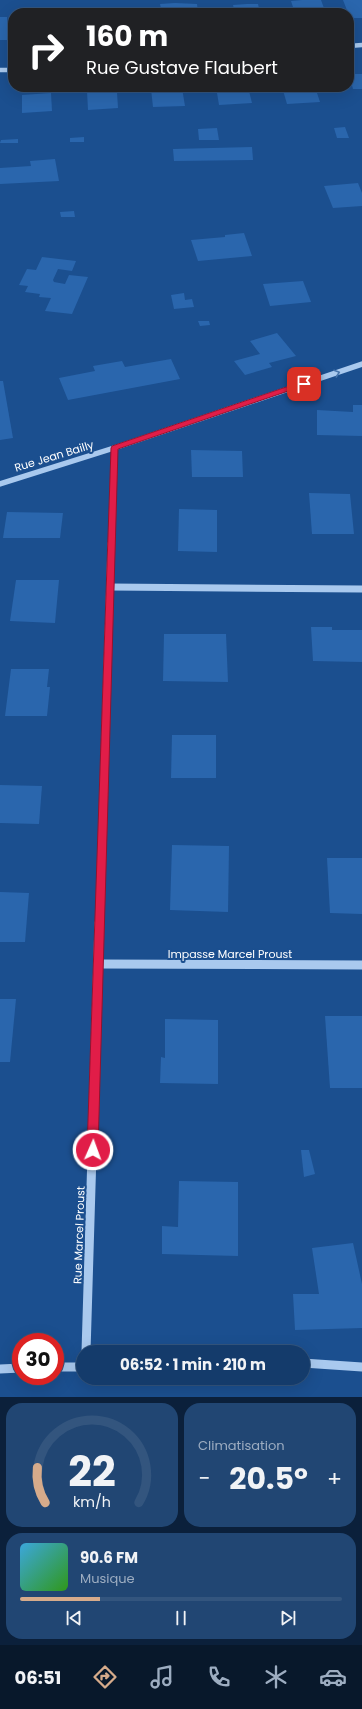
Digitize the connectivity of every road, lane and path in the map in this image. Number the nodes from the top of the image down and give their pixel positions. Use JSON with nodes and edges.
{"nodes":[{"id":1,"x":362,"y":364,"type":"edge"},
{"id":2,"x":114,"y":448,"type":"junction"},
{"id":3,"x":0,"y":484,"type":"edge"},
{"id":4,"x":110,"y":586,"type":"junction"},
{"id":5,"x":362,"y":589,"type":"edge"},
{"id":6,"x":98,"y":964,"type":"junction"},
{"id":7,"x":362,"y":965,"type":"edge"},
{"id":8,"x":86,"y":1345,"type":"edge"},
{"id":9,"x":310,"y":1363,"type":"edge"},
{"id":10,"x":64,"y":1367,"type":"edge"},
{"id":11,"x":76,"y":1367,"type":"edge"},
{"id":12,"x":362,"y":1367,"type":"edge"},
{"id":13,"x":12,"y":1368,"type":"edge"},
{"id":14,"x":0,"y":1369,"type":"edge"}],
"edges":[{"from":2,"to":1,"type":"street","name":"Rue Jean Bailly","one_way":true},
{"from":2,"to":3,"type":"street","name":"Rue Jean Bailly"},
{"from":2,"to":4,"type":"street","name":"Rue Marcel Proust"},
{"from":4,"to":5,"type":"street"},
{"from":4,"to":6,"type":"street","name":"Rue Marcel Proust"},
{"from":6,"to":7,"type":"street","name":"Impasse Marcel Proust"},
{"from":6,"to":8,"type":"street","name":"Rue Marcel Proust"},
{"from":9,"to":12,"type":"street"},
{"from":10,"to":11,"type":"street"},
{"from":13,"to":14,"type":"street"}]}
